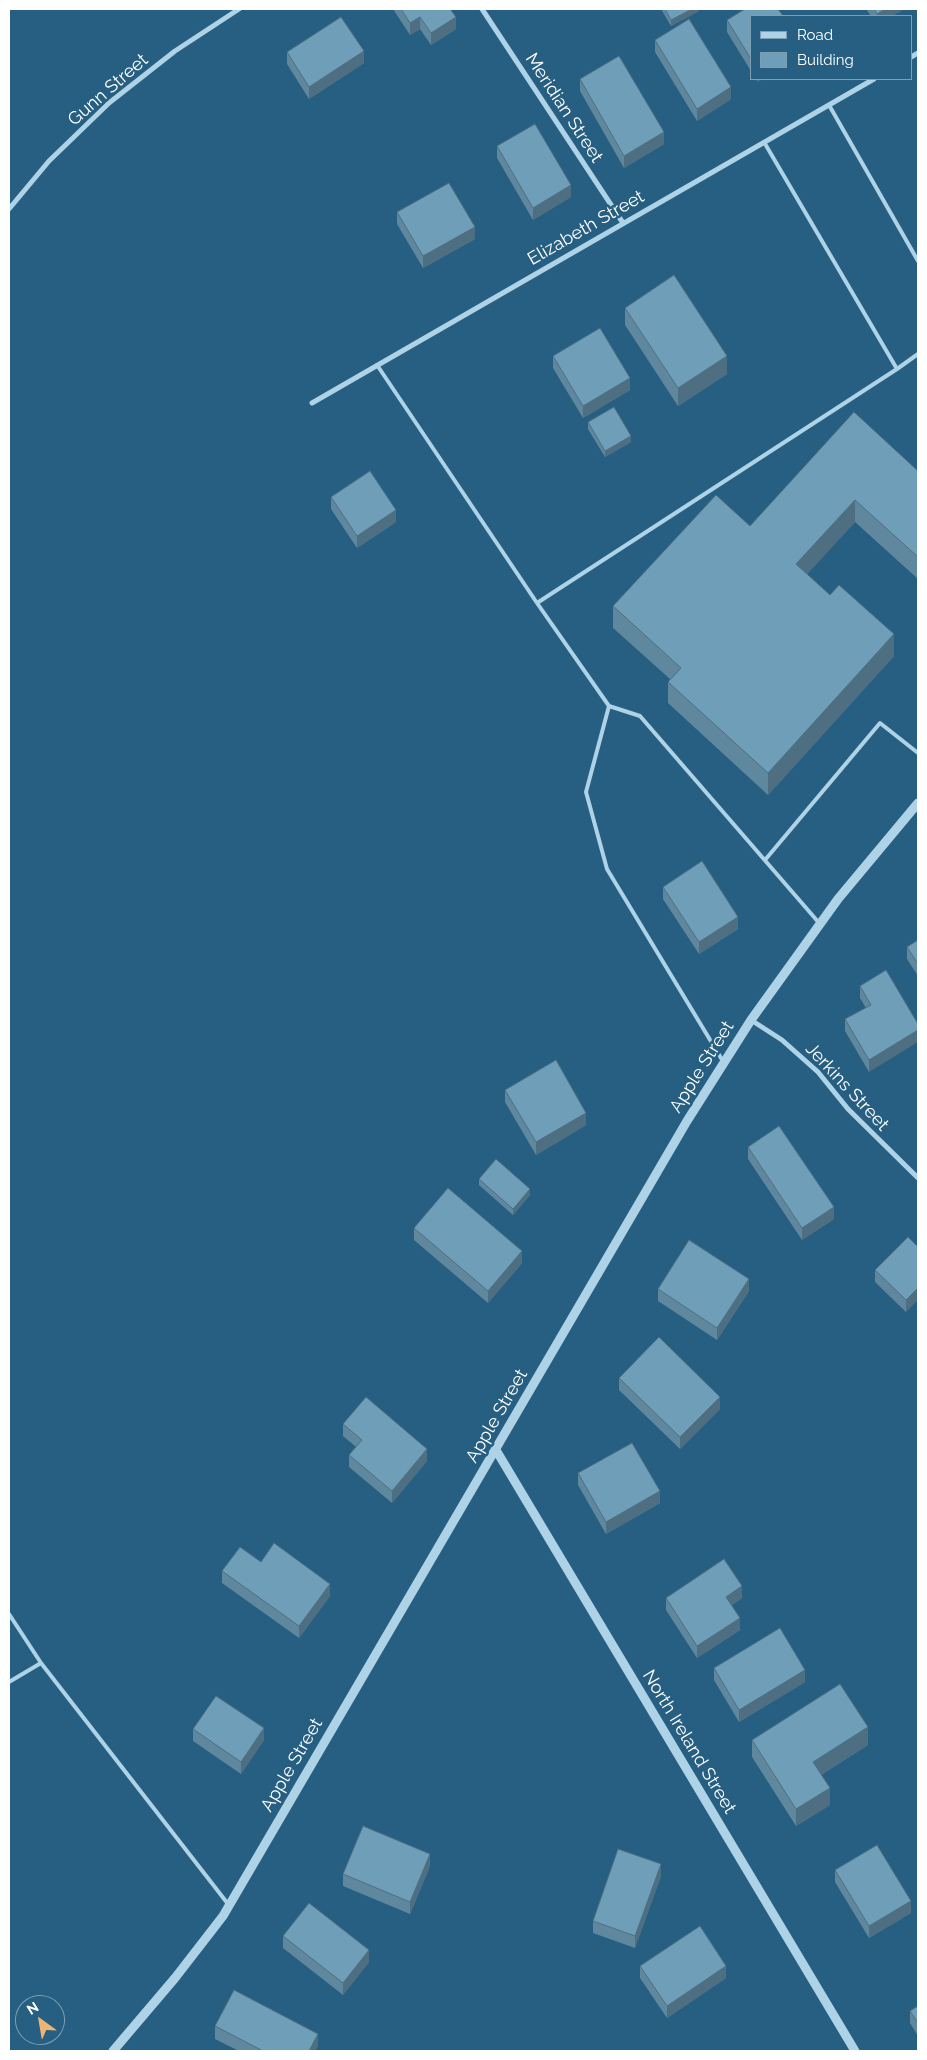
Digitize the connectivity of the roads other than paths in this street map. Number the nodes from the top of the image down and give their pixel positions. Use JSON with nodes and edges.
{"nodes":[{"id":1,"x":239,"y":9,"type":"edge"},
{"id":2,"x":482,"y":9,"type":"edge"},
{"id":3,"x":872,"y":80,"type":"edge"},
{"id":4,"x":829,"y":105,"type":"junction"},
{"id":5,"x":764,"y":142,"type":"junction"},
{"id":6,"x":9,"y":208,"type":"edge"},
{"id":7,"x":623,"y":223,"type":"junction"},
{"id":8,"x":918,"y":261,"type":"edge"},
{"id":9,"x":918,"y":356,"type":"edge"},
{"id":10,"x":378,"y":365,"type":"junction"},
{"id":11,"x":897,"y":369,"type":"junction"},
{"id":12,"x":312,"y":403,"type":"dead end"},
{"id":13,"x":537,"y":603,"type":"junction"},
{"id":14,"x":609,"y":706,"type":"junction"},
{"id":15,"x":918,"y":752,"type":"edge"},
{"id":16,"x":918,"y":803,"type":"edge"},
{"id":17,"x":765,"y":860,"type":"junction"},
{"id":18,"x":820,"y":924,"type":"junction"},
{"id":19,"x":751,"y":1020,"type":"junction"},
{"id":20,"x":724,"y":1063,"type":"junction"},
{"id":21,"x":918,"y":1178,"type":"edge"},
{"id":22,"x":496,"y":1450,"type":"junction"},
{"id":23,"x":9,"y":1614,"type":"edge"},
{"id":24,"x":41,"y":1663,"type":"junction"},
{"id":25,"x":9,"y":1682,"type":"edge"},
{"id":26,"x":229,"y":1905,"type":"junction"},
{"id":27,"x":113,"y":2051,"type":"edge"},
{"id":28,"x":855,"y":2051,"type":"edge"}],
"edges":[{"from":1,"to":6,"type":"street","name":"Gunn Street"},
{"from":2,"to":7,"type":"street","name":"Meridian Street"},
{"from":3,"to":4,"type":"street","name":"Elizabeth Street"},
{"from":4,"to":5,"type":"street","name":"Elizabeth Street"},
{"from":4,"to":8,"type":"lane"},
{"from":5,"to":7,"type":"street","name":"Elizabeth Street"},
{"from":5,"to":11,"type":"lane"},
{"from":7,"to":10,"type":"street","name":"Elizabeth Street"},
{"from":9,"to":11,"type":"lane"},
{"from":10,"to":12,"type":"street","name":"Elizabeth Street"},
{"from":10,"to":13,"type":"lane"},
{"from":11,"to":13,"type":"lane"},
{"from":13,"to":14,"type":"lane"},
{"from":14,"to":17,"type":"lane"},
{"from":14,"to":20,"type":"lane"},
{"from":15,"to":17,"type":"lane"},
{"from":16,"to":18,"type":"street","name":"Apple Street"},
{"from":17,"to":18,"type":"lane"},
{"from":18,"to":19,"type":"street","name":"Apple Street"},
{"from":19,"to":20,"type":"street","name":"Apple Street"},
{"from":19,"to":21,"type":"street","name":"Jerkins Street"},
{"from":20,"to":22,"type":"street","name":"Apple Street"},
{"from":22,"to":26,"type":"street","name":"Apple Street"},
{"from":22,"to":28,"type":"street","name":"North Ireland Street"},
{"from":23,"to":24,"type":"lane"},
{"from":24,"to":25,"type":"lane"},
{"from":24,"to":26,"type":"lane"},
{"from":26,"to":27,"type":"street","name":"Apple Street"}]}
